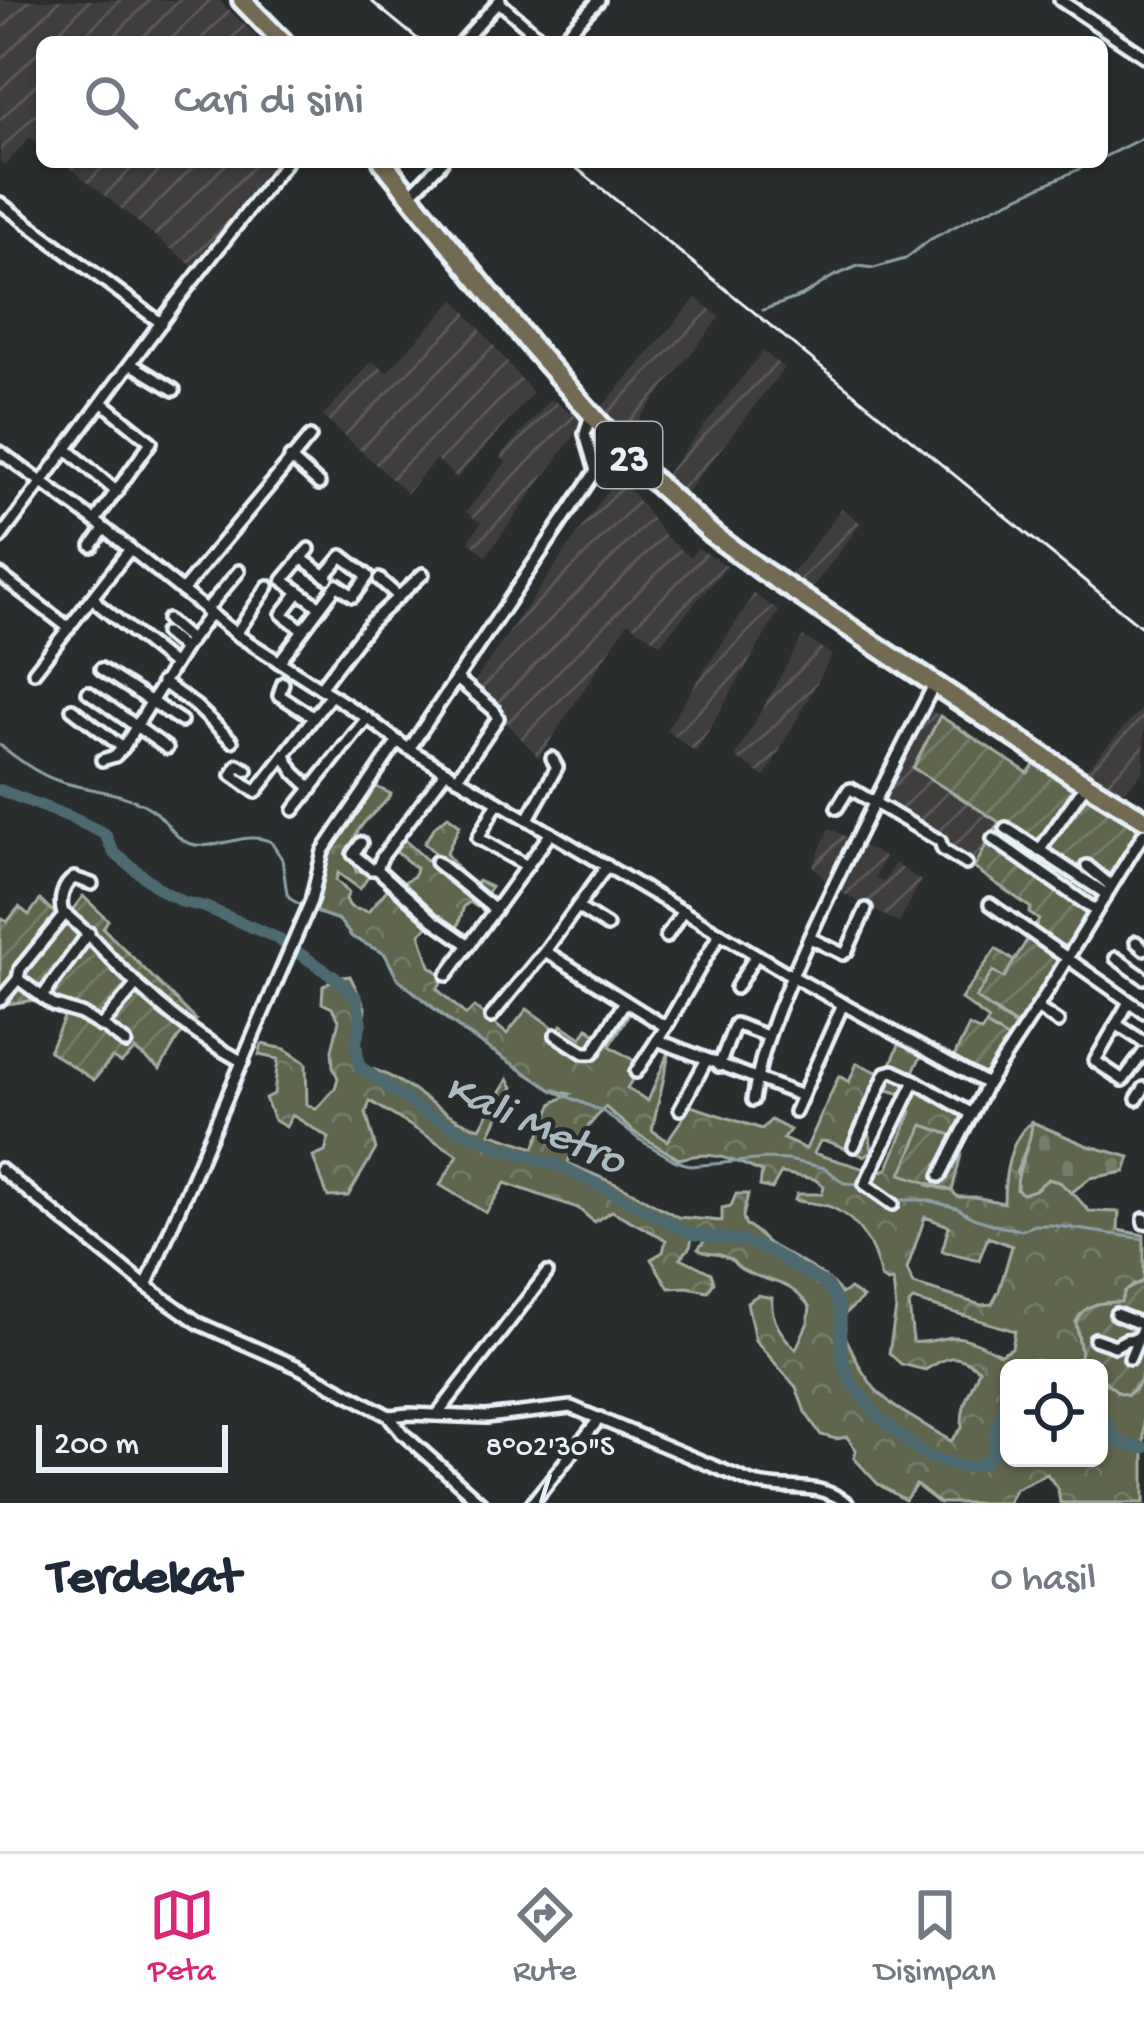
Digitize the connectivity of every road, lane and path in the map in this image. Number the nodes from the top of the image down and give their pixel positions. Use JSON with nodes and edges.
{"nodes":[{"id":1,"x":242,"y":0,"type":"edge"},
{"id":2,"x":599,"y":0,"type":"edge"},
{"id":3,"x":1060,"y":0,"type":"edge"},
{"id":4,"x":500,"y":1,"type":"edge"},
{"id":5,"x":515,"y":16,"type":"junction"},
{"id":6,"x":504,"y":30,"type":"dead end"},
{"id":7,"x":277,"y":36,"type":"edge"},
{"id":8,"x":468,"y":36,"type":"edge"},
{"id":9,"x":538,"y":36,"type":"edge"},
{"id":10,"x":565,"y":36,"type":"edge"},
{"id":11,"x":1144,"y":56,"type":"edge"},
{"id":12,"x":281,"y":168,"type":"edge"},
{"id":13,"x":388,"y":168,"type":"edge"},
{"id":14,"x":436,"y":168,"type":"edge"},
{"id":15,"x":410,"y":195,"type":"junction"},
{"id":16,"x":0,"y":202,"type":"edge"},
{"id":17,"x":161,"y":323,"type":"junction"},
{"id":18,"x":131,"y":364,"type":"junction"},
{"id":19,"x":174,"y":390,"type":"dead end"},
{"id":20,"x":103,"y":403,"type":"junction"},
{"id":21,"x":591,"y":414,"type":"junction"},
{"id":22,"x":310,"y":437,"type":"dead end"},
{"id":23,"x":618,"y":443,"type":"junction"},
{"id":24,"x":68,"y":450,"type":"junction"},
{"id":25,"x":0,"y":452,"type":"edge"},
{"id":26,"x":290,"y":458,"type":"junction"},
{"id":27,"x":596,"y":471,"type":"junction"},
{"id":28,"x":44,"y":482,"type":"junction"},
{"id":29,"x":319,"y":484,"type":"dead end"},
{"id":30,"x":117,"y":492,"type":"junction"},
{"id":31,"x":100,"y":525,"type":"junction"},
{"id":32,"x":0,"y":538,"type":"edge"},
{"id":33,"x":92,"y":546,"type":"dead end"},
{"id":34,"x":130,"y":549,"type":"junction"},
{"id":35,"x":239,"y":571,"type":"dead end"},
{"id":36,"x":423,"y":574,"type":"dead end"},
{"id":37,"x":0,"y":575,"type":"edge"},
{"id":38,"x":325,"y":576,"type":"junction"},
{"id":39,"x":379,"y":579,"type":"dead end"},
{"id":40,"x":337,"y":585,"type":"junction"},
{"id":41,"x":268,"y":586,"type":"dead end"},
{"id":42,"x":182,"y":592,"type":"junction"},
{"id":43,"x":299,"y":592,"type":"junction"},
{"id":44,"x":398,"y":596,"type":"junction"},
{"id":45,"x":93,"y":597,"type":"junction"},
{"id":46,"x":320,"y":607,"type":"junction"},
{"id":47,"x":208,"y":613,"type":"junction"},
{"id":48,"x":167,"y":620,"type":"dead end"},
{"id":49,"x":69,"y":628,"type":"junction"},
{"id":50,"x":303,"y":630,"type":"junction"},
{"id":51,"x":165,"y":633,"type":"dead end"},
{"id":52,"x":236,"y":634,"type":"junction"},
{"id":53,"x":187,"y":644,"type":"junction"},
{"id":54,"x":279,"y":662,"type":"junction"},
{"id":55,"x":174,"y":664,"type":"junction"},
{"id":56,"x":101,"y":669,"type":"dead end"},
{"id":57,"x":34,"y":672,"type":"dead end"},
{"id":58,"x":456,"y":678,"type":"junction"},
{"id":59,"x":162,"y":682,"type":"junction"},
{"id":60,"x":935,"y":682,"type":"junction"},
{"id":61,"x":284,"y":683,"type":"dead end"},
{"id":62,"x":320,"y":688,"type":"junction"},
{"id":63,"x":88,"y":692,"type":"dead end"},
{"id":64,"x":331,"y":695,"type":"junction"},
{"id":65,"x":150,"y":701,"type":"junction"},
{"id":66,"x":72,"y":710,"type":"dead end"},
{"id":67,"x":314,"y":717,"type":"junction"},
{"id":68,"x":368,"y":718,"type":"junction"},
{"id":69,"x":181,"y":721,"type":"dead end"},
{"id":70,"x":137,"y":726,"type":"junction"},
{"id":71,"x":232,"y":741,"type":"dead end"},
{"id":72,"x":403,"y":745,"type":"junction"},
{"id":73,"x":123,"y":748,"type":"junction"},
{"id":74,"x":167,"y":748,"type":"dead end"},
{"id":75,"x":286,"y":756,"type":"junction"},
{"id":76,"x":552,"y":758,"type":"dead end"},
{"id":77,"x":101,"y":760,"type":"dead end"},
{"id":78,"x":247,"y":770,"type":"dead end"},
{"id":79,"x":446,"y":771,"type":"junction"},
{"id":80,"x":457,"y":778,"type":"junction"},
{"id":81,"x":1086,"y":784,"type":"junction"},
{"id":82,"x":312,"y":789,"type":"junction"},
{"id":83,"x":498,"y":802,"type":"junction"},
{"id":84,"x":874,"y":802,"type":"junction"},
{"id":85,"x":837,"y":808,"type":"dead end"},
{"id":86,"x":294,"y":810,"type":"dead end"},
{"id":87,"x":1144,"y":819,"type":"edge"},
{"id":88,"x":528,"y":820,"type":"junction"},
{"id":89,"x":1006,"y":829,"type":"dead end"},
{"id":90,"x":1144,"y":832,"type":"edge"},
{"id":91,"x":551,"y":833,"type":"junction"},
{"id":92,"x":993,"y":838,"type":"dead end"},
{"id":93,"x":361,"y":843,"type":"dead end"},
{"id":94,"x":1039,"y":851,"type":"junction"},
{"id":95,"x":436,"y":862,"type":"dead end"},
{"id":96,"x":966,"y":864,"type":"dead end"},
{"id":97,"x":527,"y":866,"type":"junction"},
{"id":98,"x":608,"y":866,"type":"junction"},
{"id":99,"x":1087,"y":866,"type":"dead end"},
{"id":100,"x":377,"y":869,"type":"junction"},
{"id":101,"x":92,"y":884,"type":"dead end"},
{"id":102,"x":1109,"y":890,"type":"junction"},
{"id":103,"x":990,"y":904,"type":"dead end"},
{"id":104,"x":578,"y":907,"type":"junction"},
{"id":105,"x":866,"y":908,"type":"dead end"},
{"id":106,"x":495,"y":910,"type":"junction"},
{"id":107,"x":682,"y":911,"type":"junction"},
{"id":108,"x":1096,"y":911,"type":"junction"},
{"id":109,"x":62,"y":914,"type":"junction"},
{"id":110,"x":607,"y":926,"type":"dead end"},
{"id":111,"x":89,"y":933,"type":"junction"},
{"id":112,"x":720,"y":933,"type":"junction"},
{"id":113,"x":666,"y":937,"type":"dead end"},
{"id":114,"x":809,"y":938,"type":"junction"},
{"id":115,"x":470,"y":945,"type":"junction"},
{"id":116,"x":545,"y":951,"type":"junction"},
{"id":117,"x":756,"y":955,"type":"junction"},
{"id":118,"x":1068,"y":958,"type":"junction"},
{"id":119,"x":1116,"y":958,"type":"dead end"},
{"id":120,"x":447,"y":975,"type":"dead end"},
{"id":121,"x":792,"y":976,"type":"junction"},
{"id":122,"x":1144,"y":978,"type":"edge"},
{"id":123,"x":18,"y":980,"type":"junction"},
{"id":124,"x":137,"y":984,"type":"junction"},
{"id":125,"x":736,"y":988,"type":"dead end"},
{"id":126,"x":42,"y":998,"type":"junction"},
{"id":127,"x":0,"y":1000,"type":"edge"},
{"id":128,"x":1129,"y":1002,"type":"junction"},
{"id":129,"x":624,"y":1003,"type":"junction"},
{"id":130,"x":843,"y":1004,"type":"junction"},
{"id":131,"x":1037,"y":1008,"type":"junction"},
{"id":132,"x":1144,"y":1012,"type":"edge"},
{"id":133,"x":491,"y":1017,"type":"dead end"},
{"id":134,"x":1058,"y":1022,"type":"dead end"},
{"id":135,"x":1116,"y":1024,"type":"junction"},
{"id":136,"x":103,"y":1026,"type":"junction"},
{"id":137,"x":666,"y":1027,"type":"junction"},
{"id":138,"x":556,"y":1035,"type":"dead end"},
{"id":139,"x":767,"y":1036,"type":"junction"},
{"id":140,"x":657,"y":1040,"type":"junction"},
{"id":141,"x":1144,"y":1042,"type":"edge"},
{"id":142,"x":126,"y":1043,"type":"dead end"},
{"id":143,"x":1144,"y":1052,"type":"edge"},
{"id":144,"x":706,"y":1061,"type":"junction"},
{"id":145,"x":243,"y":1062,"type":"junction"},
{"id":146,"x":719,"y":1066,"type":"junction"},
{"id":147,"x":636,"y":1072,"type":"dead end"},
{"id":148,"x":756,"y":1077,"type":"junction"},
{"id":149,"x":915,"y":1081,"type":"junction"},
{"id":150,"x":987,"y":1084,"type":"junction"},
{"id":151,"x":1144,"y":1088,"type":"edge"},
{"id":152,"x":802,"y":1096,"type":"junction"},
{"id":153,"x":1137,"y":1099,"type":"dead end"},
{"id":154,"x":753,"y":1100,"type":"dead end"},
{"id":155,"x":680,"y":1108,"type":"dead end"},
{"id":156,"x":795,"y":1112,"type":"dead end"},
{"id":157,"x":972,"y":1114,"type":"junction"},
{"id":158,"x":854,"y":1147,"type":"dead end"},
{"id":159,"x":0,"y":1169,"type":"edge"},
{"id":160,"x":940,"y":1176,"type":"dead end"},
{"id":161,"x":893,"y":1204,"type":"dead end"},
{"id":162,"x":548,"y":1273,"type":"dead end"},
{"id":163,"x":146,"y":1286,"type":"junction"},
{"id":164,"x":1116,"y":1314,"type":"dead end"},
{"id":165,"x":1144,"y":1325,"type":"edge"},
{"id":166,"x":1095,"y":1339,"type":"dead end"},
{"id":167,"x":1137,"y":1340,"type":"junction"},
{"id":168,"x":1130,"y":1358,"type":"dead end"},
{"id":169,"x":437,"y":1415,"type":"junction"},
{"id":170,"x":389,"y":1417,"type":"junction"},
{"id":171,"x":600,"y":1418,"type":"junction"},
{"id":172,"x":481,"y":1503,"type":"edge"},
{"id":173,"x":532,"y":1503,"type":"edge"},
{"id":174,"x":847,"y":1503,"type":"edge"}],
"edges":[{"from":1,"to":7,"type":"highway"},
{"from":2,"to":10,"type":"street"},
{"from":3,"to":11,"type":"street"},
{"from":4,"to":5,"type":"street"},
{"from":4,"to":8,"type":"street"},
{"from":5,"to":6,"type":"street"},
{"from":5,"to":9,"type":"street"},
{"from":12,"to":17,"type":"street"},
{"from":13,"to":15,"type":"highway","number":"23"},
{"from":14,"to":15,"type":"street"},
{"from":15,"to":21,"type":"highway","number":"23"},
{"from":16,"to":17,"type":"street"},
{"from":17,"to":18,"type":"street"},
{"from":18,"to":19,"type":"street"},
{"from":18,"to":20,"type":"street"},
{"from":20,"to":24,"type":"street"},
{"from":20,"to":30,"type":"street"},
{"from":21,"to":23,"type":"highway","number":"23"},
{"from":21,"to":27,"type":"street"},
{"from":22,"to":26,"type":"street"},
{"from":23,"to":27,"type":"street"},
{"from":23,"to":60,"type":"highway","number":"23"},
{"from":24,"to":28,"type":"street"},
{"from":24,"to":30,"type":"street"},
{"from":25,"to":28,"type":"street"},
{"from":26,"to":29,"type":"street"},
{"from":26,"to":42,"type":"street"},
{"from":27,"to":58,"type":"street"},
{"from":28,"to":31,"type":"street"},
{"from":28,"to":32,"type":"street"},
{"from":30,"to":31,"type":"street"},
{"from":31,"to":33,"type":"street"},
{"from":31,"to":34,"type":"street"},
{"from":34,"to":42,"type":"street"},
{"from":34,"to":45,"type":"street"},
{"from":35,"to":47,"type":"street"},
{"from":36,"to":44,"type":"street"},
{"from":37,"to":49,"type":"street"},
{"from":38,"to":40,"type":"street"},
{"from":38,"to":40,"type":"street"},
{"from":38,"to":43,"type":"street"},
{"from":39,"to":44,"type":"street"},
{"from":40,"to":46,"type":"street"},
{"from":41,"to":52,"type":"street"},
{"from":42,"to":47,"type":"street"},
{"from":43,"to":46,"type":"street"},
{"from":43,"to":50,"type":"street"},
{"from":44,"to":62,"type":"street"},
{"from":45,"to":49,"type":"street"},
{"from":45,"to":55,"type":"street"},
{"from":46,"to":50,"type":"street"},
{"from":47,"to":52,"type":"street"},
{"from":47,"to":53,"type":"street"},
{"from":48,"to":53,"type":"street"},
{"from":49,"to":57,"type":"street"},
{"from":50,"to":54,"type":"street"},
{"from":51,"to":53,"type":"street"},
{"from":52,"to":54,"type":"street"},
{"from":53,"to":55,"type":"street"},
{"from":54,"to":62,"type":"street"},
{"from":55,"to":59,"type":"street"},
{"from":56,"to":65,"type":"street"},
{"from":58,"to":72,"type":"street"},
{"from":58,"to":80,"type":"street"},
{"from":59,"to":65,"type":"street"},
{"from":59,"to":71,"type":"street"},
{"from":60,"to":81,"type":"highway","number":"23"},
{"from":60,"to":84,"type":"street"},
{"from":61,"to":67,"type":"street"},
{"from":62,"to":64,"type":"street"},
{"from":63,"to":70,"type":"street"},
{"from":64,"to":67,"type":"street"},
{"from":64,"to":68,"type":"street"},
{"from":65,"to":69,"type":"street"},
{"from":65,"to":70,"type":"street"},
{"from":66,"to":73,"type":"street"},
{"from":67,"to":75,"type":"street"},
{"from":68,"to":72,"type":"street"},
{"from":68,"to":82,"type":"street"},
{"from":70,"to":73,"type":"street"},
{"from":70,"to":74,"type":"street"},
{"from":72,"to":79,"type":"street"},
{"from":72,"to":145,"type":"street"},
{"from":73,"to":77,"type":"street"},
{"from":75,"to":78,"type":"street"},
{"from":75,"to":82,"type":"street"},
{"from":76,"to":88,"type":"street"},
{"from":79,"to":80,"type":"street"},
{"from":79,"to":100,"type":"street"},
{"from":80,"to":83,"type":"street"},
{"from":81,"to":87,"type":"highway","number":"23"},
{"from":81,"to":94,"type":"street"},
{"from":82,"to":86,"type":"street"},
{"from":83,"to":88,"type":"street"},
{"from":83,"to":97,"type":"street"},
{"from":84,"to":85,"type":"street"},
{"from":84,"to":96,"type":"street"},
{"from":84,"to":114,"type":"street"},
{"from":88,"to":91,"type":"street"},
{"from":89,"to":94,"type":"street"},
{"from":90,"to":102,"type":"street"},
{"from":91,"to":97,"type":"street"},
{"from":91,"to":98,"type":"street"},
{"from":92,"to":108,"type":"street"},
{"from":93,"to":100,"type":"street"},
{"from":94,"to":102,"type":"street"},
{"from":95,"to":106,"type":"street"},
{"from":97,"to":106,"type":"street"},
{"from":98,"to":104,"type":"street"},
{"from":98,"to":107,"type":"street"},
{"from":99,"to":102,"type":"street"},
{"from":100,"to":115,"type":"street"},
{"from":101,"to":109,"type":"street"},
{"from":102,"to":108,"type":"street"},
{"from":103,"to":118,"type":"street"},
{"from":104,"to":110,"type":"street"},
{"from":104,"to":116,"type":"street"},
{"from":105,"to":114,"type":"street"},
{"from":106,"to":115,"type":"street"},
{"from":107,"to":112,"type":"street"},
{"from":107,"to":113,"type":"street"},
{"from":108,"to":118,"type":"street"},
{"from":109,"to":111,"type":"street"},
{"from":109,"to":123,"type":"street"},
{"from":111,"to":124,"type":"street"},
{"from":111,"to":126,"type":"street"},
{"from":112,"to":117,"type":"street"},
{"from":112,"to":137,"type":"street"},
{"from":114,"to":121,"type":"street"},
{"from":115,"to":120,"type":"street"},
{"from":116,"to":129,"type":"street"},
{"from":116,"to":133,"type":"street"},
{"from":117,"to":121,"type":"street"},
{"from":117,"to":125,"type":"street"},
{"from":118,"to":128,"type":"street"},
{"from":118,"to":131,"type":"street"},
{"from":119,"to":122,"type":"street"},
{"from":121,"to":130,"type":"street"},
{"from":121,"to":139,"type":"street"},
{"from":123,"to":126,"type":"street"},
{"from":123,"to":127,"type":"street"},
{"from":124,"to":136,"type":"street"},
{"from":124,"to":145,"type":"street"},
{"from":126,"to":136,"type":"street"},
{"from":128,"to":132,"type":"street"},
{"from":128,"to":135,"type":"street"},
{"from":129,"to":137,"type":"street"},
{"from":129,"to":138,"type":"street"},
{"from":130,"to":150,"type":"street"},
{"from":130,"to":152,"type":"street"},
{"from":131,"to":134,"type":"street"},
{"from":131,"to":150,"type":"street"},
{"from":135,"to":141,"type":"street"},
{"from":135,"to":143,"type":"street"},
{"from":136,"to":142,"type":"street"},
{"from":137,"to":140,"type":"street"},
{"from":139,"to":146,"type":"street"},
{"from":139,"to":148,"type":"street"},
{"from":140,"to":144,"type":"street"},
{"from":140,"to":147,"type":"street"},
{"from":144,"to":146,"type":"street"},
{"from":144,"to":155,"type":"street"},
{"from":145,"to":163,"type":"street"},
{"from":146,"to":148,"type":"street"},
{"from":148,"to":152,"type":"street"},
{"from":148,"to":154,"type":"street"},
{"from":149,"to":157,"type":"street"},
{"from":149,"to":158,"type":"street"},
{"from":149,"to":161,"type":"street"},
{"from":150,"to":157,"type":"street"},
{"from":151,"to":153,"type":"street"},
{"from":152,"to":156,"type":"street"},
{"from":157,"to":160,"type":"street"},
{"from":159,"to":163,"type":"street"},
{"from":162,"to":169,"type":"street"},
{"from":163,"to":170,"type":"street"},
{"from":164,"to":165,"type":"street"},
{"from":165,"to":167,"type":"street"},
{"from":166,"to":167,"type":"street"},
{"from":167,"to":168,"type":"street"},
{"from":169,"to":170,"type":"street"},
{"from":169,"to":171,"type":"street"},
{"from":170,"to":172,"type":"street"},
{"from":171,"to":173,"type":"street"},
{"from":171,"to":174,"type":"street"}]}
